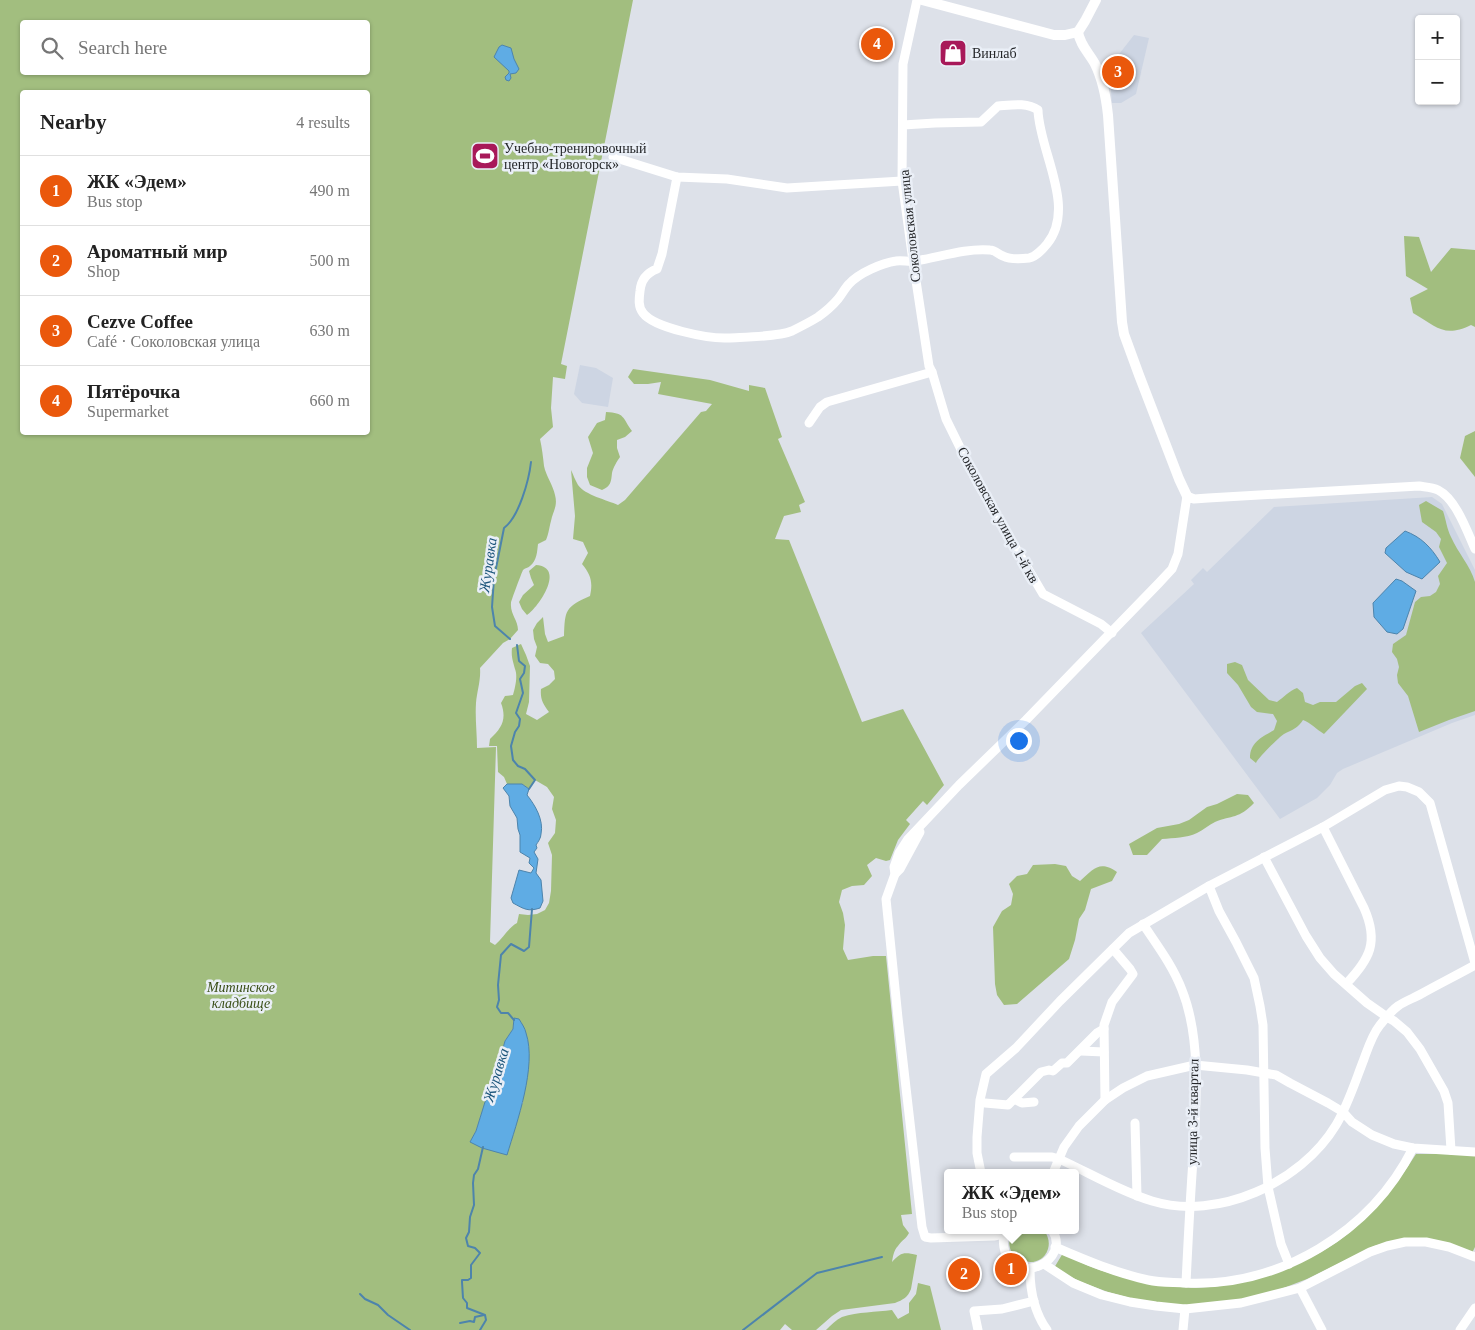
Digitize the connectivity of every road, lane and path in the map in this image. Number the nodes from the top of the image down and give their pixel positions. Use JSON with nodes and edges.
{"nodes":[{"id":1,"x":917,"y":0,"type":"edge"},
{"id":2,"x":922,"y":0,"type":"edge"},
{"id":3,"x":1096,"y":0,"type":"edge"},
{"id":4,"x":1078,"y":32,"type":"junction"},
{"id":5,"x":903,"y":125,"type":"junction"},
{"id":6,"x":613,"y":157,"type":"dead end"},
{"id":7,"x":677,"y":177,"type":"junction"},
{"id":8,"x":902,"y":181,"type":"junction"},
{"id":9,"x":912,"y":261,"type":"junction"},
{"id":10,"x":932,"y":372,"type":"junction"},
{"id":11,"x":946,"y":419,"type":"joint"},
{"id":12,"x":808,"y":422,"type":"dead end"},
{"id":13,"x":1187,"y":496,"type":"junction"},
{"id":14,"x":1475,"y":549,"type":"edge"},
{"id":15,"x":1112,"y":633,"type":"junction"},
{"id":16,"x":1323,"y":827,"type":"junction"},
{"id":17,"x":1264,"y":857,"type":"junction"},
{"id":18,"x":1209,"y":886,"type":"junction"},
{"id":19,"x":1143,"y":924,"type":"junction"},
{"id":20,"x":1113,"y":949,"type":"junction"},
{"id":21,"x":1475,"y":964,"type":"edge"},
{"id":22,"x":1346,"y":984,"type":"junction"},
{"id":23,"x":1386,"y":1018,"type":"junction"},
{"id":24,"x":1104,"y":1029,"type":"junction"},
{"id":25,"x":1081,"y":1050,"type":"junction"},
{"id":26,"x":1104,"y":1052,"type":"junction"},
{"id":27,"x":1195,"y":1066,"type":"junction"},
{"id":28,"x":1264,"y":1073,"type":"junction"},
{"id":29,"x":1014,"y":1100,"type":"junction"},
{"id":30,"x":1105,"y":1100,"type":"junction"},
{"id":31,"x":1034,"y":1102,"type":"dead end"},
{"id":32,"x":985,"y":1103,"type":"dead end"},
{"id":33,"x":1343,"y":1112,"type":"junction"},
{"id":34,"x":1135,"y":1123,"type":"dead end"},
{"id":35,"x":1413,"y":1148,"type":"junction"},
{"id":36,"x":1450,"y":1150,"type":"junction"},
{"id":37,"x":1475,"y":1152,"type":"edge"},
{"id":38,"x":1014,"y":1157,"type":"dead end"},
{"id":39,"x":1059,"y":1159,"type":"junction"},
{"id":40,"x":980,"y":1169,"type":"edge"},
{"id":41,"x":1055,"y":1169,"type":"edge"},
{"id":42,"x":1268,"y":1187,"type":"junction"},
{"id":43,"x":1137,"y":1196,"type":"junction"},
{"id":44,"x":1190,"y":1206,"type":"junction"},
{"id":45,"x":922,"y":1227,"type":"junction"},
{"id":46,"x":1000,"y":1234,"type":"edge"},
{"id":47,"x":1006,"y":1234,"type":"edge"},
{"id":48,"x":1054,"y":1234,"type":"edge"},
{"id":49,"x":1055,"y":1247,"type":"junction"},
{"id":50,"x":1005,"y":1250,"type":"junction"},
{"id":51,"x":1475,"y":1257,"type":"edge"},
{"id":52,"x":1044,"y":1264,"type":"junction"},
{"id":53,"x":1289,"y":1264,"type":"junction"},
{"id":54,"x":1030,"y":1269,"type":"junction"},
{"id":55,"x":1186,"y":1282,"type":"junction"},
{"id":56,"x":1300,"y":1288,"type":"junction"},
{"id":57,"x":1034,"y":1301,"type":"junction"},
{"id":58,"x":1475,"y":1308,"type":"edge"},
{"id":59,"x":1185,"y":1309,"type":"junction"},
{"id":60,"x":978,"y":1330,"type":"edge"},
{"id":61,"x":1046,"y":1330,"type":"edge"},
{"id":62,"x":1182,"y":1330,"type":"edge"},
{"id":63,"x":1322,"y":1330,"type":"edge"},
{"id":64,"x":1460,"y":1330,"type":"edge"}],
"edges":[{"from":1,"to":5,"type":"street","name":"Соколовская улица"},
{"from":2,"to":4,"type":"street"},
{"from":3,"to":4,"type":"street"},
{"from":4,"to":13,"type":"street"},
{"from":5,"to":8,"type":"street","name":"Соколовская улица"},
{"from":5,"to":9,"type":"street"},
{"from":6,"to":7,"type":"street"},
{"from":7,"to":8,"type":"street"},
{"from":7,"to":9,"type":"street"},
{"from":8,"to":9,"type":"street","name":"Соколовская улица"},
{"from":9,"to":10,"type":"street","name":"Соколовская улица"},
{"from":10,"to":11,"type":"street","name":"Соколовская улица"},
{"from":10,"to":12,"type":"street"},
{"from":11,"to":15,"type":"street","name":"Соколовская улица 1-й кв"},
{"from":13,"to":14,"type":"street"},
{"from":13,"to":15,"type":"street"},
{"from":15,"to":45,"type":"street"},
{"from":16,"to":17,"type":"street"},
{"from":16,"to":21,"type":"street"},
{"from":16,"to":22,"type":"street"},
{"from":17,"to":18,"type":"street"},
{"from":17,"to":22,"type":"street"},
{"from":18,"to":19,"type":"street"},
{"from":18,"to":28,"type":"street"},
{"from":19,"to":20,"type":"street"},
{"from":19,"to":27,"type":"street","name":"улица 3-й квартал"},
{"from":20,"to":24,"type":"street"},
{"from":20,"to":40,"type":"street"},
{"from":21,"to":23,"type":"street"},
{"from":22,"to":23,"type":"street"},
{"from":23,"to":33,"type":"street"},
{"from":23,"to":36,"type":"street"},
{"from":24,"to":25,"type":"street"},
{"from":24,"to":26,"type":"street"},
{"from":25,"to":26,"type":"street"},
{"from":25,"to":29,"type":"street"},
{"from":26,"to":30,"type":"street"},
{"from":27,"to":28,"type":"street"},
{"from":27,"to":30,"type":"street"},
{"from":27,"to":44,"type":"street","name":"улица 3-й квартал"},
{"from":28,"to":33,"type":"street"},
{"from":28,"to":42,"type":"street"},
{"from":29,"to":31,"type":"street"},
{"from":29,"to":32,"type":"street"},
{"from":30,"to":39,"type":"street"},
{"from":33,"to":35,"type":"street"},
{"from":33,"to":42,"type":"street"},
{"from":34,"to":43,"type":"street"},
{"from":35,"to":36,"type":"street"},
{"from":35,"to":53,"type":"street"},
{"from":36,"to":37,"type":"street"},
{"from":38,"to":39,"type":"street"},
{"from":39,"to":41,"type":"street"},
{"from":39,"to":43,"type":"street"},
{"from":42,"to":44,"type":"street"},
{"from":42,"to":53,"type":"street"},
{"from":43,"to":44,"type":"street"},
{"from":44,"to":55,"type":"street","name":"улица 3-й квартал"},
{"from":45,"to":46,"type":"street"},
{"from":45,"to":50,"type":"street"},
{"from":47,"to":50,"type":"street"},
{"from":48,"to":49,"type":"street"},
{"from":49,"to":52,"type":"street"},
{"from":49,"to":55,"type":"street"},
{"from":50,"to":54,"type":"street"},
{"from":51,"to":56,"type":"street"},
{"from":52,"to":54,"type":"street"},
{"from":52,"to":59,"type":"street"},
{"from":53,"to":55,"type":"street"},
{"from":54,"to":57,"type":"street"},
{"from":56,"to":59,"type":"street"},
{"from":56,"to":63,"type":"street"},
{"from":57,"to":60,"type":"street"},
{"from":57,"to":61,"type":"street"},
{"from":58,"to":64,"type":"street"},
{"from":59,"to":62,"type":"street"}]}
